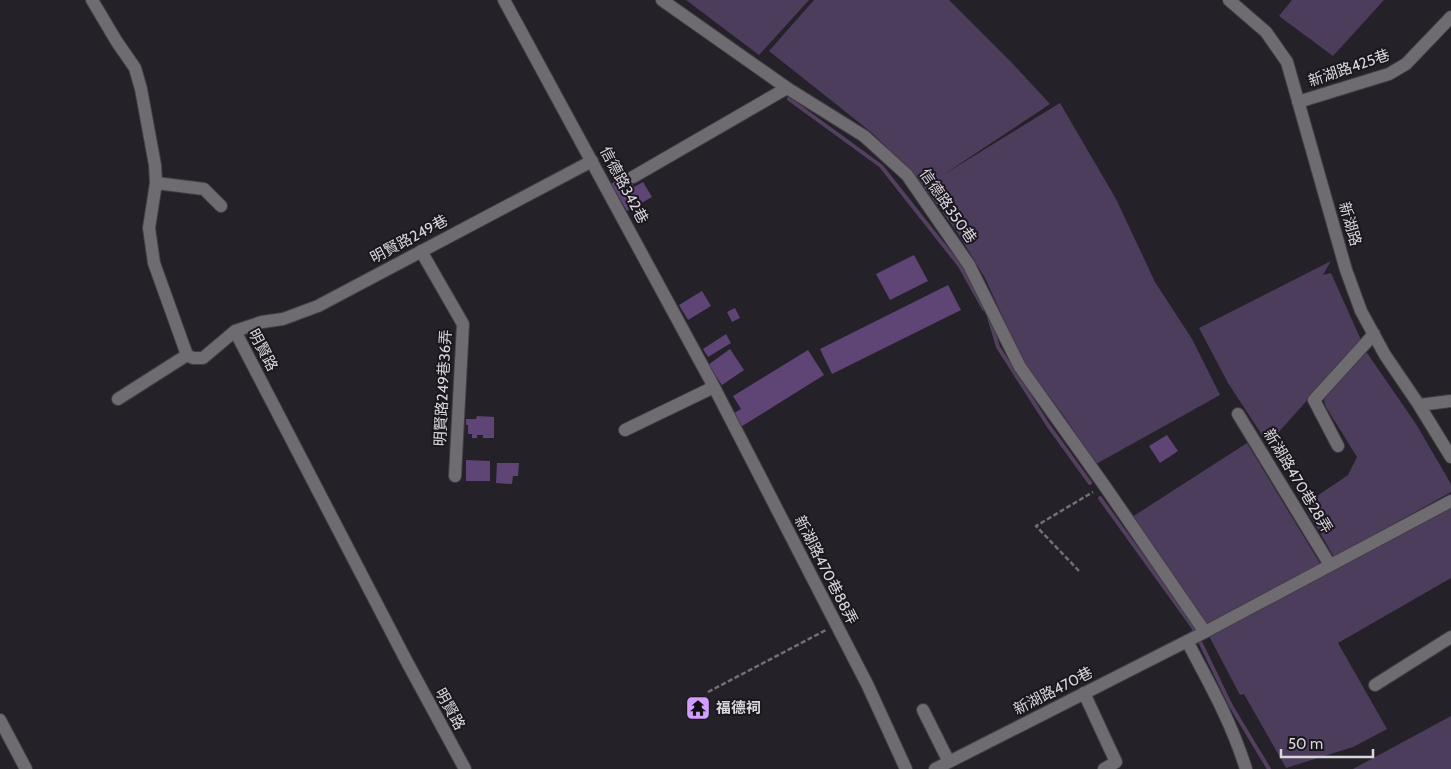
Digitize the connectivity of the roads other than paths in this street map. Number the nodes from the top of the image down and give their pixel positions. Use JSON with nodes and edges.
{"nodes":[{"id":1,"x":504,"y":0,"type":"edge"},
{"id":2,"x":662,"y":0,"type":"edge"},
{"id":3,"x":1229,"y":0,"type":"edge"},
{"id":4,"x":96,"y":1,"type":"edge"},
{"id":5,"x":1451,"y":17,"type":"edge"},
{"id":6,"x":787,"y":88,"type":"junction"},
{"id":7,"x":1298,"y":102,"type":"junction"},
{"id":8,"x":592,"y":161,"type":"junction"},
{"id":9,"x":633,"y":177,"type":"dead end"},
{"id":10,"x":156,"y":183,"type":"junction"},
{"id":11,"x":221,"y":206,"type":"dead end"},
{"id":12,"x":421,"y":252,"type":"junction"},
{"id":13,"x":235,"y":331,"type":"junction"},
{"id":14,"x":1374,"y":334,"type":"junction"},
{"id":15,"x":187,"y":355,"type":"junction"},
{"id":16,"x":714,"y":387,"type":"junction"},
{"id":17,"x":118,"y":399,"type":"dead end"},
{"id":18,"x":1451,"y":401,"type":"edge"},
{"id":19,"x":1419,"y":405,"type":"junction"},
{"id":20,"x":1238,"y":414,"type":"dead end"},
{"id":21,"x":625,"y":430,"type":"dead end"},
{"id":22,"x":1338,"y":446,"type":"dead end"},
{"id":23,"x":1451,"y":458,"type":"edge"},
{"id":24,"x":455,"y":476,"type":"dead end"},
{"id":25,"x":1451,"y":501,"type":"edge"},
{"id":26,"x":1330,"y":565,"type":"junction"},
{"id":27,"x":1205,"y":632,"type":"junction"},
{"id":28,"x":1451,"y":637,"type":"edge"},
{"id":29,"x":1186,"y":642,"type":"junction"},
{"id":30,"x":1375,"y":685,"type":"dead end"},
{"id":31,"x":1084,"y":693,"type":"junction"},
{"id":32,"x":923,"y":710,"type":"dead end"},
{"id":33,"x":0,"y":720,"type":"edge"},
{"id":34,"x":949,"y":762,"type":"junction"},
{"id":35,"x":26,"y":769,"type":"edge"},
{"id":36,"x":465,"y":769,"type":"edge"},
{"id":37,"x":906,"y":769,"type":"edge"},
{"id":38,"x":935,"y":769,"type":"edge"},
{"id":39,"x":1104,"y":769,"type":"edge"},
{"id":40,"x":1246,"y":769,"type":"edge"}],
"edges":[{"from":1,"to":8,"type":"street","name":"信德路342巷"},
{"from":2,"to":6,"type":"street","name":"信德路350巷"},
{"from":3,"to":7,"type":"street","name":"新湖路"},
{"from":4,"to":10,"type":"street"},
{"from":5,"to":7,"type":"street","name":"新湖路425巷"},
{"from":6,"to":9,"type":"street"},
{"from":6,"to":27,"type":"street","name":"信德路350巷"},
{"from":7,"to":14,"type":"street","name":"新湖路"},
{"from":8,"to":12,"type":"street","name":"明賢路249巷"},
{"from":8,"to":16,"type":"street","name":"信德路342巷"},
{"from":10,"to":11,"type":"street"},
{"from":10,"to":15,"type":"street"},
{"from":12,"to":13,"type":"street","name":"明賢路249巷"},
{"from":12,"to":24,"type":"street","name":"明賢路249巷36弄"},
{"from":13,"to":15,"type":"street","name":"明賢路"},
{"from":13,"to":36,"type":"street","name":"明賢路"},
{"from":14,"to":19,"type":"street","name":"新湖路"},
{"from":14,"to":22,"type":"street"},
{"from":15,"to":17,"type":"street"},
{"from":16,"to":21,"type":"street"},
{"from":16,"to":37,"type":"street","name":"新湖路470巷88弄"},
{"from":18,"to":19,"type":"street"},
{"from":19,"to":23,"type":"street","name":"新湖路"},
{"from":20,"to":26,"type":"street","name":"新湖路470巷28弄"},
{"from":25,"to":26,"type":"street"},
{"from":26,"to":27,"type":"street"},
{"from":27,"to":29,"type":"street","name":"新湖路470巷"},
{"from":28,"to":30,"type":"street"},
{"from":29,"to":31,"type":"street","name":"新湖路470巷"},
{"from":29,"to":40,"type":"street"},
{"from":31,"to":34,"type":"street","name":"新湖路470巷"},
{"from":31,"to":39,"type":"street"},
{"from":32,"to":34,"type":"street"},
{"from":33,"to":35,"type":"street"},
{"from":34,"to":38,"type":"street","name":"新湖路470巷"}]}
